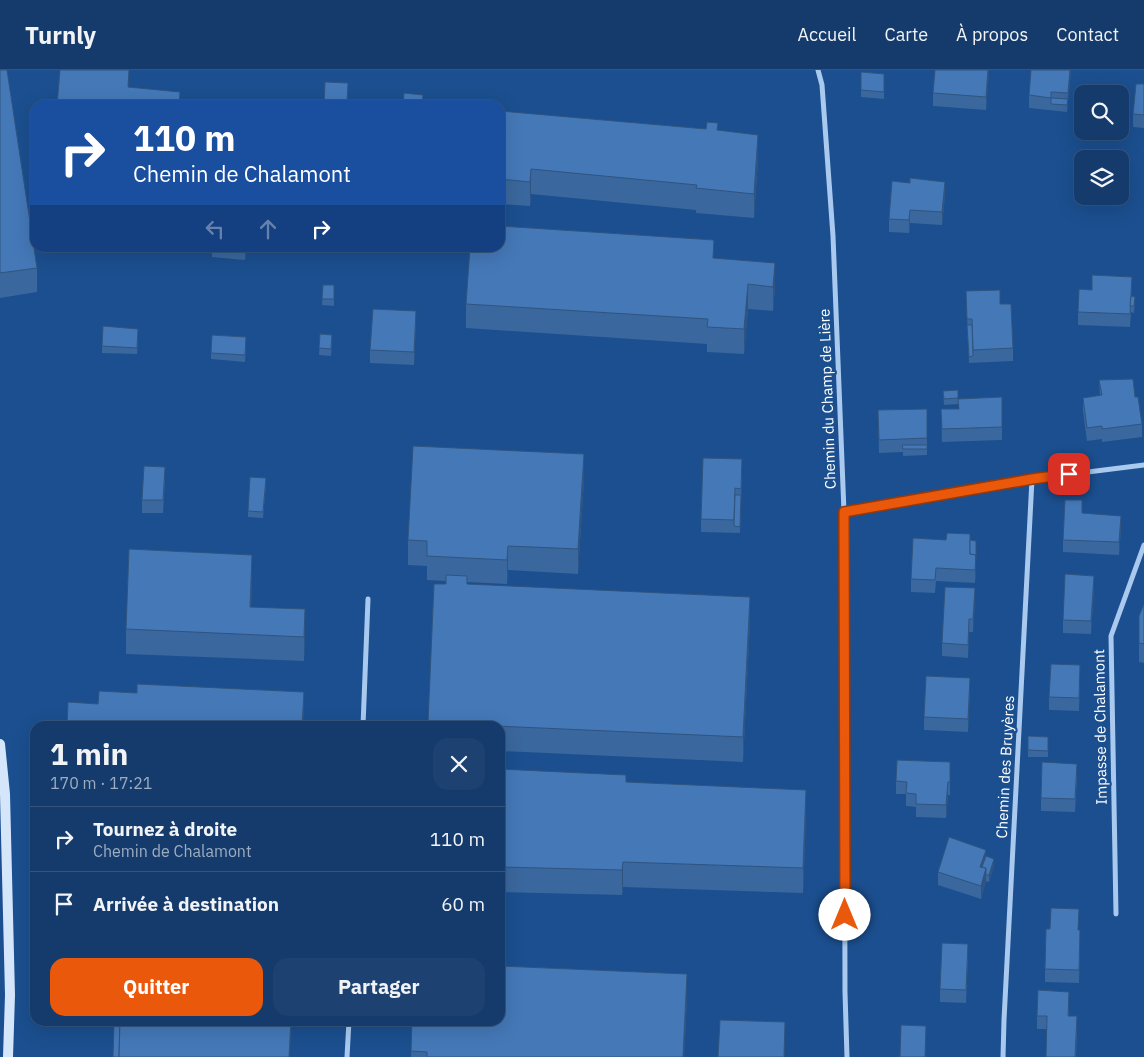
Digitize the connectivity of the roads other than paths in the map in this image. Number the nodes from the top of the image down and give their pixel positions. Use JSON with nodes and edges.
{"nodes":[{"id":1,"x":818,"y":70,"type":"edge"},
{"id":2,"x":1144,"y":465,"type":"edge"},
{"id":3,"x":1032,"y":479,"type":"junction"},
{"id":4,"x":844,"y":512,"type":"junction"},
{"id":5,"x":1144,"y":545,"type":"edge"},
{"id":6,"x":368,"y":599,"type":"dead end"},
{"id":7,"x":363,"y":721,"type":"edge"},
{"id":8,"x":0,"y":744,"type":"edge"},
{"id":9,"x":1116,"y":914,"type":"dead end"},
{"id":10,"x":349,"y":1026,"type":"edge"},
{"id":11,"x":8,"y":1057,"type":"edge"},
{"id":12,"x":347,"y":1057,"type":"edge"},
{"id":13,"x":847,"y":1057,"type":"edge"},
{"id":14,"x":1003,"y":1057,"type":"edge"}],
"edges":[{"from":1,"to":4,"type":"street","name":"Chemin du Champ de Lière"},
{"from":2,"to":3,"type":"street"},
{"from":3,"to":4,"type":"street"},
{"from":3,"to":14,"type":"street","name":"Chemin des Bruyères"},
{"from":4,"to":13,"type":"street","name":"Chemin du Champ de Lière"},
{"from":5,"to":9,"type":"street","name":"Impasse de Chalamont"},
{"from":6,"to":7,"type":"street"},
{"from":8,"to":11,"type":"main road"},
{"from":10,"to":12,"type":"street"}]}
